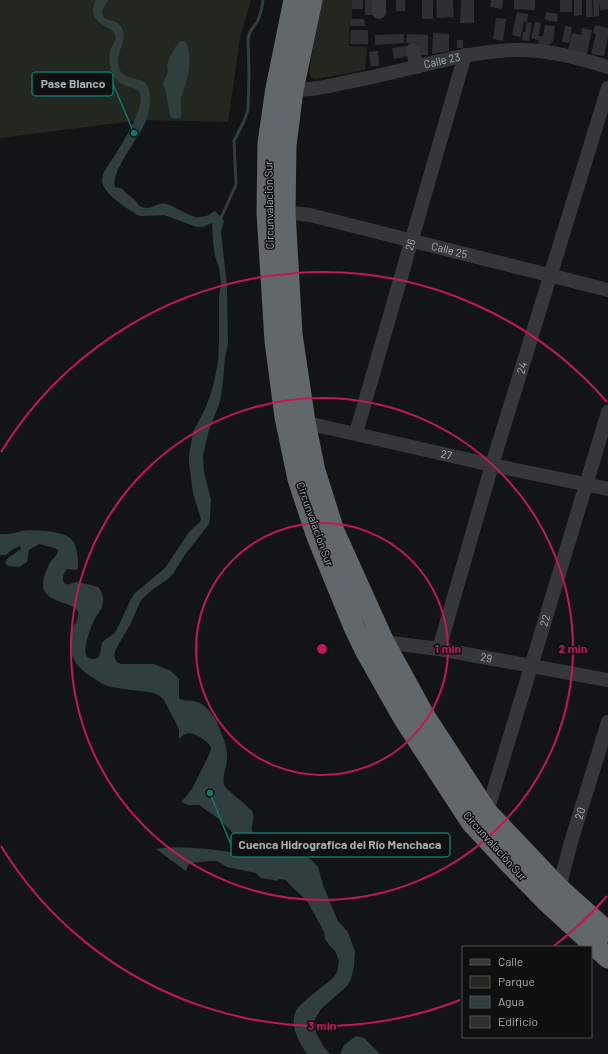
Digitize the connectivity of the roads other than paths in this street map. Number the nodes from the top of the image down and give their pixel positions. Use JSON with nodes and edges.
{"nodes":[{"id":1,"x":294,"y":0,"type":"edge"},
{"id":2,"x":312,"y":0,"type":"edge"},
{"id":3,"x":413,"y":50,"type":"dead end"},
{"id":4,"x":465,"y":55,"type":"junction"},
{"id":5,"x":416,"y":67,"type":"junction"},
{"id":6,"x":608,"y":67,"type":"edge"},
{"id":7,"x":608,"y":88,"type":"edge"},
{"id":8,"x":284,"y":89,"type":"junction"},
{"id":9,"x":276,"y":213,"type":"junction"},
{"id":10,"x":412,"y":240,"type":"junction"},
{"id":11,"x":550,"y":275,"type":"junction"},
{"id":12,"x":608,"y":290,"type":"edge"},
{"id":13,"x":608,"y":412,"type":"edge"},
{"id":14,"x":295,"y":420,"type":"junction"},
{"id":15,"x":356,"y":434,"type":"junction"},
{"id":16,"x":492,"y":465,"type":"junction"},
{"id":17,"x":586,"y":484,"type":"junction"},
{"id":18,"x":608,"y":489,"type":"edge"},
{"id":19,"x":374,"y":646,"type":"junction"},
{"id":20,"x":439,"y":649,"type":"junction"},
{"id":21,"x":531,"y":666,"type":"junction"},
{"id":22,"x":608,"y":680,"type":"edge"},
{"id":23,"x":608,"y":722,"type":"edge"},
{"id":24,"x":479,"y":817,"type":"junction"},
{"id":25,"x":553,"y":895,"type":"junction"},
{"id":26,"x":608,"y":932,"type":"edge"},
{"id":27,"x":608,"y":958,"type":"edge"}],
"edges":[{"from":1,"to":8,"type":"highway","name":"Circunvalación Sur"},
{"from":2,"to":8,"type":"highway","name":"Circunvalación Sur"},
{"from":3,"to":5,"type":"street"},
{"from":4,"to":5,"type":"street","name":"Calle 23"},
{"from":4,"to":6,"type":"street","name":"Calle 23"},
{"from":4,"to":10,"type":"street","name":"26"},
{"from":5,"to":8,"type":"street","name":"Calle 23"},
{"from":7,"to":11,"type":"street","name":"24"},
{"from":8,"to":9,"type":"highway","name":"Circunvalación Sur"},
{"from":9,"to":10,"type":"street","name":"Calle 25"},
{"from":9,"to":14,"type":"highway","name":"Circunvalación Sur"},
{"from":10,"to":11,"type":"street","name":"Calle 25"},
{"from":10,"to":15,"type":"street","name":"26"},
{"from":11,"to":12,"type":"street","name":"Calle 25"},
{"from":11,"to":16,"type":"street","name":"24"},
{"from":13,"to":17,"type":"street","name":"22"},
{"from":14,"to":15,"type":"street","name":"27"},
{"from":14,"to":19,"type":"highway","name":"Circunvalación Sur"},
{"from":15,"to":16,"type":"street","name":"27"},
{"from":16,"to":17,"type":"street","name":"27"},
{"from":16,"to":20,"type":"street","name":"24"},
{"from":17,"to":18,"type":"street","name":"27"},
{"from":17,"to":21,"type":"street","name":"22"},
{"from":19,"to":20,"type":"street","name":"29"},
{"from":19,"to":24,"type":"highway","name":"Circunvalación Sur"},
{"from":20,"to":21,"type":"street","name":"29"},
{"from":21,"to":22,"type":"street","name":"29"},
{"from":21,"to":24,"type":"street","name":"22"},
{"from":23,"to":25,"type":"street","name":"20"},
{"from":24,"to":25,"type":"highway","name":"Circunvalación Sur"},
{"from":25,"to":26,"type":"highway","name":"Circunvalación Sur"},
{"from":25,"to":27,"type":"highway","name":"Circunvalación Sur"}]}
